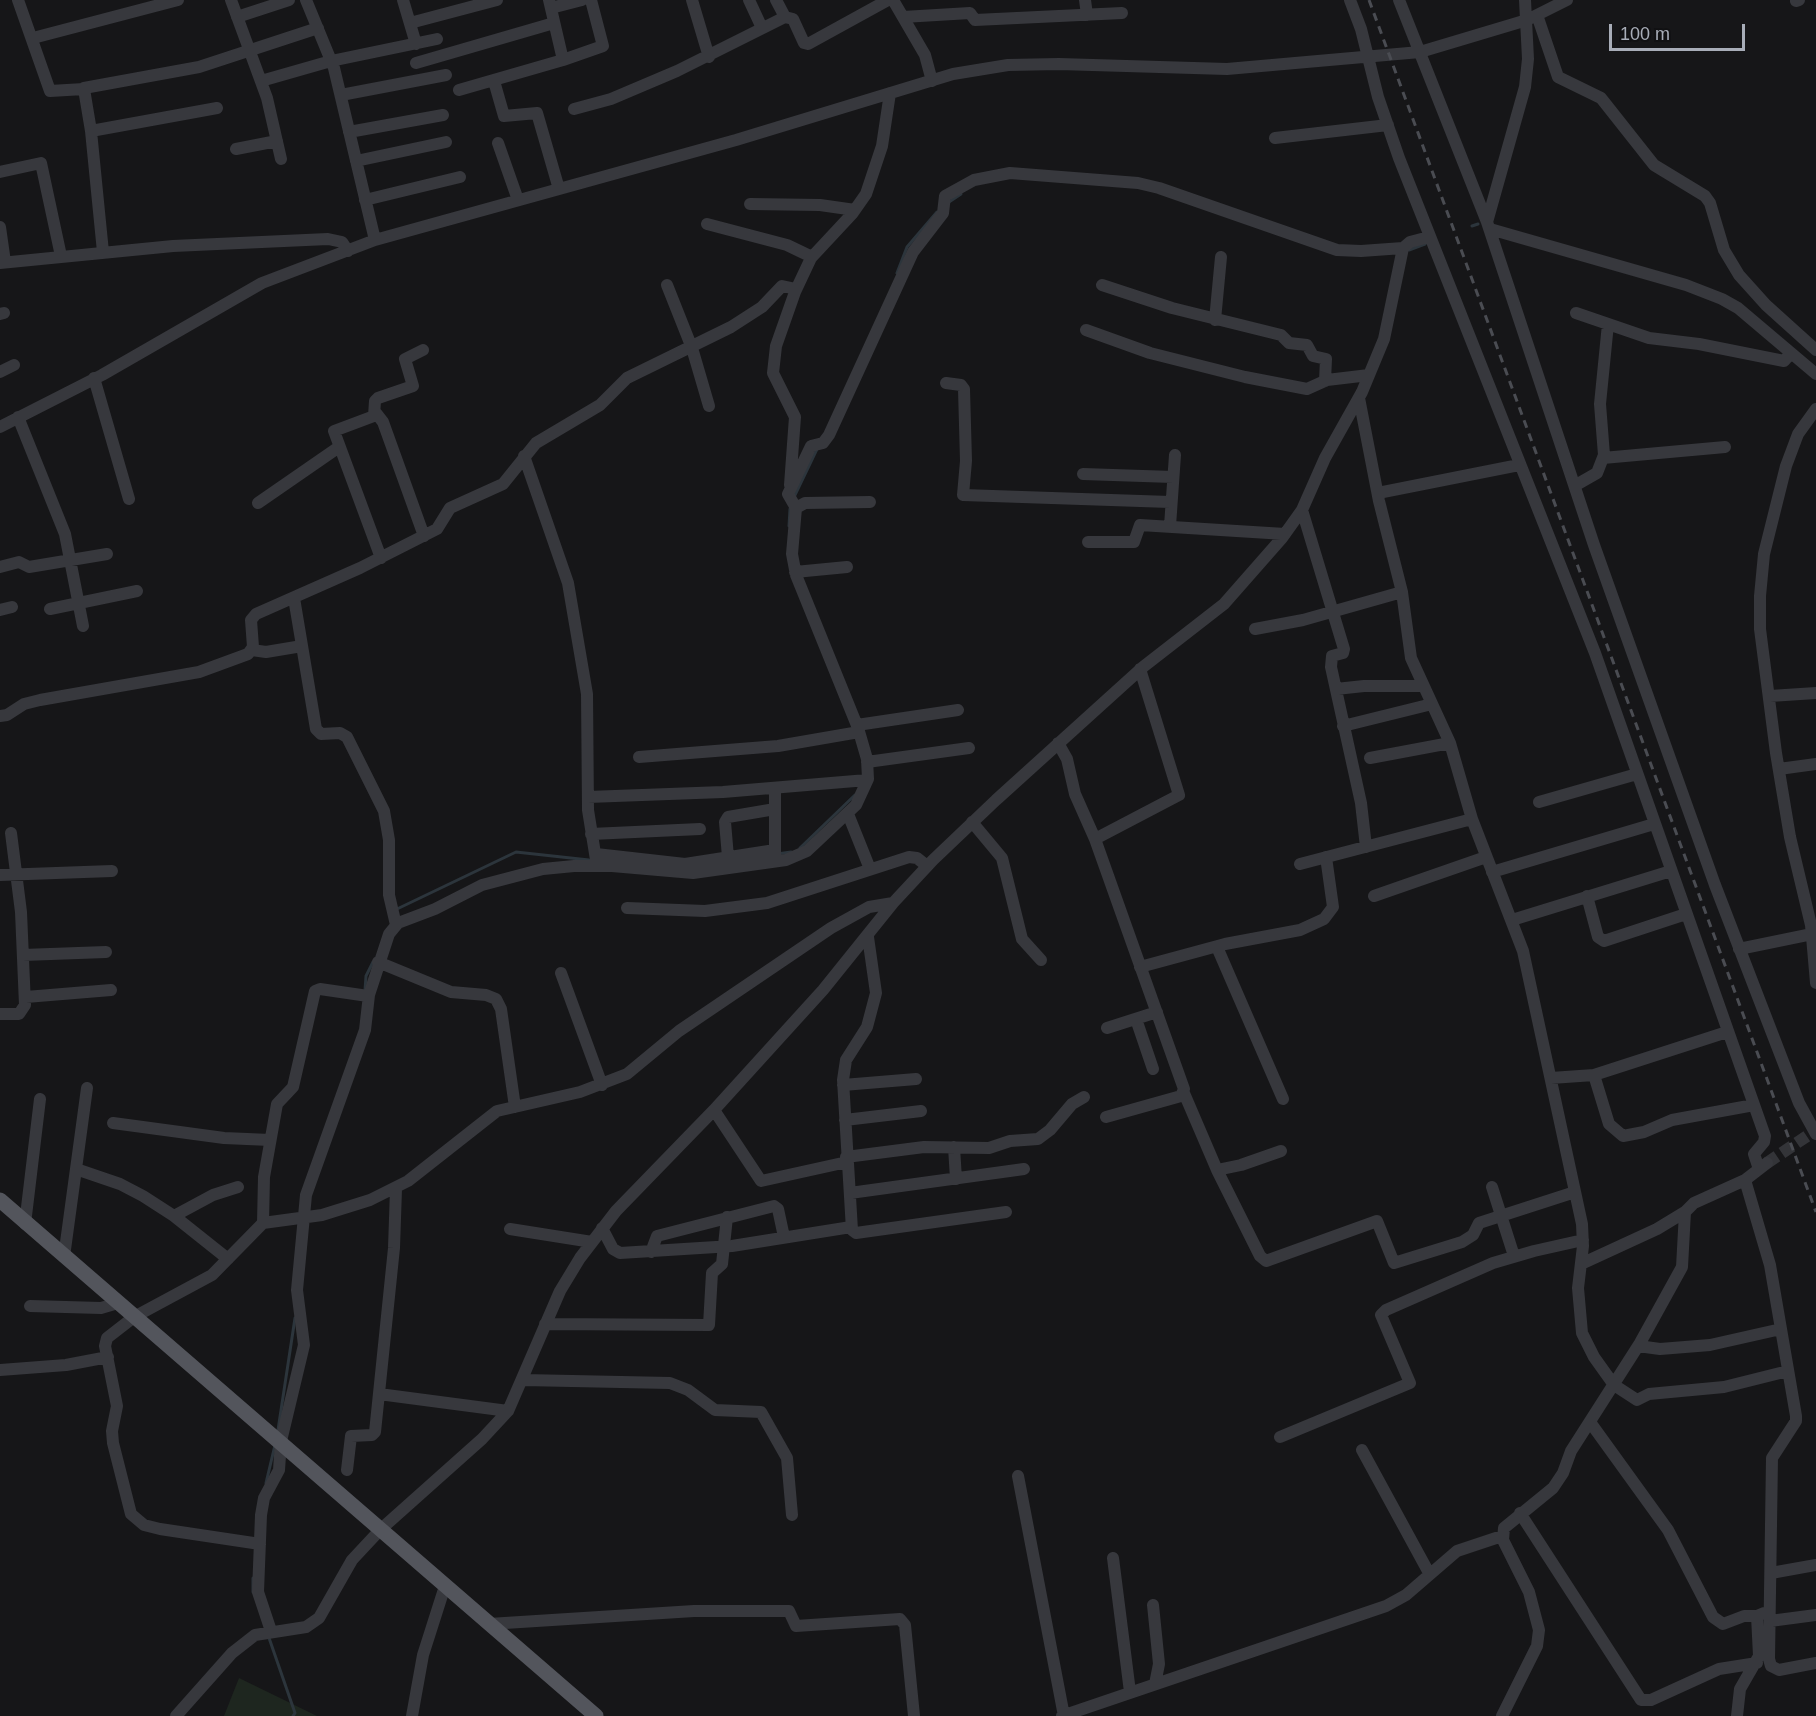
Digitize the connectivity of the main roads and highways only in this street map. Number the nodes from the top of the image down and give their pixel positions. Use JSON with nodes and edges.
{"nodes":[{"id":1,"x":0,"y":1200,"type":"edge"},
{"id":2,"x":596,"y":1716,"type":"edge"}],
"edges":[{"from":1,"to":2,"type":"main road"}]}
